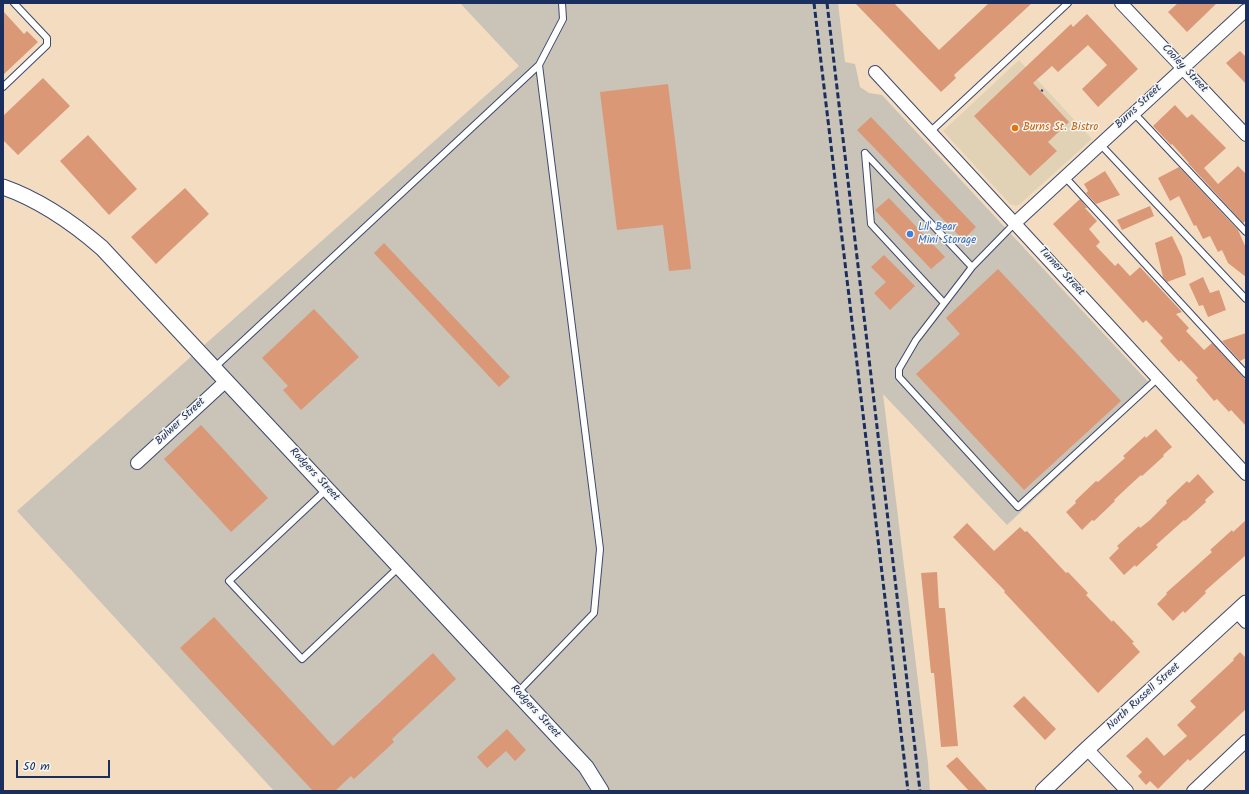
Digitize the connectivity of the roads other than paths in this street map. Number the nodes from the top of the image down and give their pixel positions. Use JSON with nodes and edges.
{"nodes":[{"id":1,"x":14,"y":3,"type":"edge"},
{"id":2,"x":562,"y":3,"type":"edge"},
{"id":3,"x":1068,"y":3,"type":"edge"},
{"id":4,"x":1121,"y":3,"type":"edge"},
{"id":5,"x":1246,"y":10,"type":"edge"},
{"id":6,"x":539,"y":65,"type":"junction"},
{"id":7,"x":1182,"y":68,"type":"junction"},
{"id":8,"x":875,"y":72,"type":"dead end"},
{"id":9,"x":3,"y":87,"type":"edge"},
{"id":10,"x":1133,"y":112,"type":"junction"},
{"id":11,"x":930,"y":131,"type":"junction"},
{"id":12,"x":1246,"y":136,"type":"edge"},
{"id":13,"x":1100,"y":144,"type":"junction"},
{"id":14,"x":1065,"y":178,"type":"junction"},
{"id":15,"x":3,"y":187,"type":"edge"},
{"id":16,"x":1015,"y":223,"type":"junction"},
{"id":17,"x":1246,"y":232,"type":"edge"},
{"id":18,"x":972,"y":267,"type":"junction"},
{"id":19,"x":1246,"y":299,"type":"edge"},
{"id":20,"x":944,"y":303,"type":"junction"},
{"id":21,"x":214,"y":368,"type":"junction"},
{"id":22,"x":1246,"y":374,"type":"edge"},
{"id":23,"x":1158,"y":378,"type":"junction"},
{"id":24,"x":226,"y":381,"type":"junction"},
{"id":25,"x":137,"y":463,"type":"dead end"},
{"id":26,"x":1246,"y":474,"type":"edge"},
{"id":27,"x":327,"y":489,"type":"junction"},
{"id":28,"x":400,"y":567,"type":"junction"},
{"id":29,"x":1243,"y":612,"type":"edge"},
{"id":30,"x":517,"y":693,"type":"junction"},
{"id":31,"x":1246,"y":741,"type":"edge"},
{"id":32,"x":1088,"y":749,"type":"junction"},
{"id":33,"x":600,"y":791,"type":"edge"},
{"id":34,"x":1043,"y":791,"type":"edge"},
{"id":35,"x":1127,"y":791,"type":"edge"},
{"id":36,"x":1193,"y":791,"type":"edge"}],
"edges":[{"from":1,"to":9,"type":"lane"},
{"from":2,"to":6,"type":"lane"},
{"from":3,"to":11,"type":"lane"},
{"from":4,"to":7,"type":"street","name":"Cooley Street"},
{"from":5,"to":7,"type":"street","name":"Burns Street"},
{"from":6,"to":21,"type":"lane"},
{"from":6,"to":30,"type":"lane"},
{"from":7,"to":10,"type":"street","name":"Burns Street"},
{"from":7,"to":12,"type":"street","name":"Cooley Street"},
{"from":8,"to":11,"type":"street","name":"Turner Street"},
{"from":10,"to":13,"type":"street","name":"Burns Street"},
{"from":10,"to":17,"type":"lane"},
{"from":11,"to":16,"type":"street","name":"Turner Street"},
{"from":13,"to":14,"type":"street","name":"Burns Street"},
{"from":13,"to":19,"type":"lane"},
{"from":14,"to":16,"type":"street","name":"Burns Street"},
{"from":14,"to":22,"type":"lane"},
{"from":15,"to":21,"type":"street","name":"Rodgers Street"},
{"from":16,"to":18,"type":"lane"},
{"from":16,"to":23,"type":"street","name":"Turner Street"},
{"from":18,"to":20,"type":"lane"},
{"from":18,"to":20,"type":"lane"},
{"from":20,"to":23,"type":"lane"},
{"from":21,"to":24,"type":"street","name":"Rodgers Street"},
{"from":23,"to":26,"type":"street","name":"Turner Street"},
{"from":24,"to":25,"type":"street","name":"Bulwer Street"},
{"from":24,"to":27,"type":"street","name":"Rodgers Street"},
{"from":27,"to":28,"type":"street","name":"Rodgers Street"},
{"from":27,"to":28,"type":"lane"},
{"from":28,"to":30,"type":"street","name":"Rodgers Street"},
{"from":29,"to":32,"type":"street","name":"North Russell Street"},
{"from":30,"to":33,"type":"street","name":"Rodgers Street"},
{"from":31,"to":36,"type":"street"},
{"from":32,"to":34,"type":"street","name":"North Russell Street"},
{"from":32,"to":35,"type":"street"}]}
